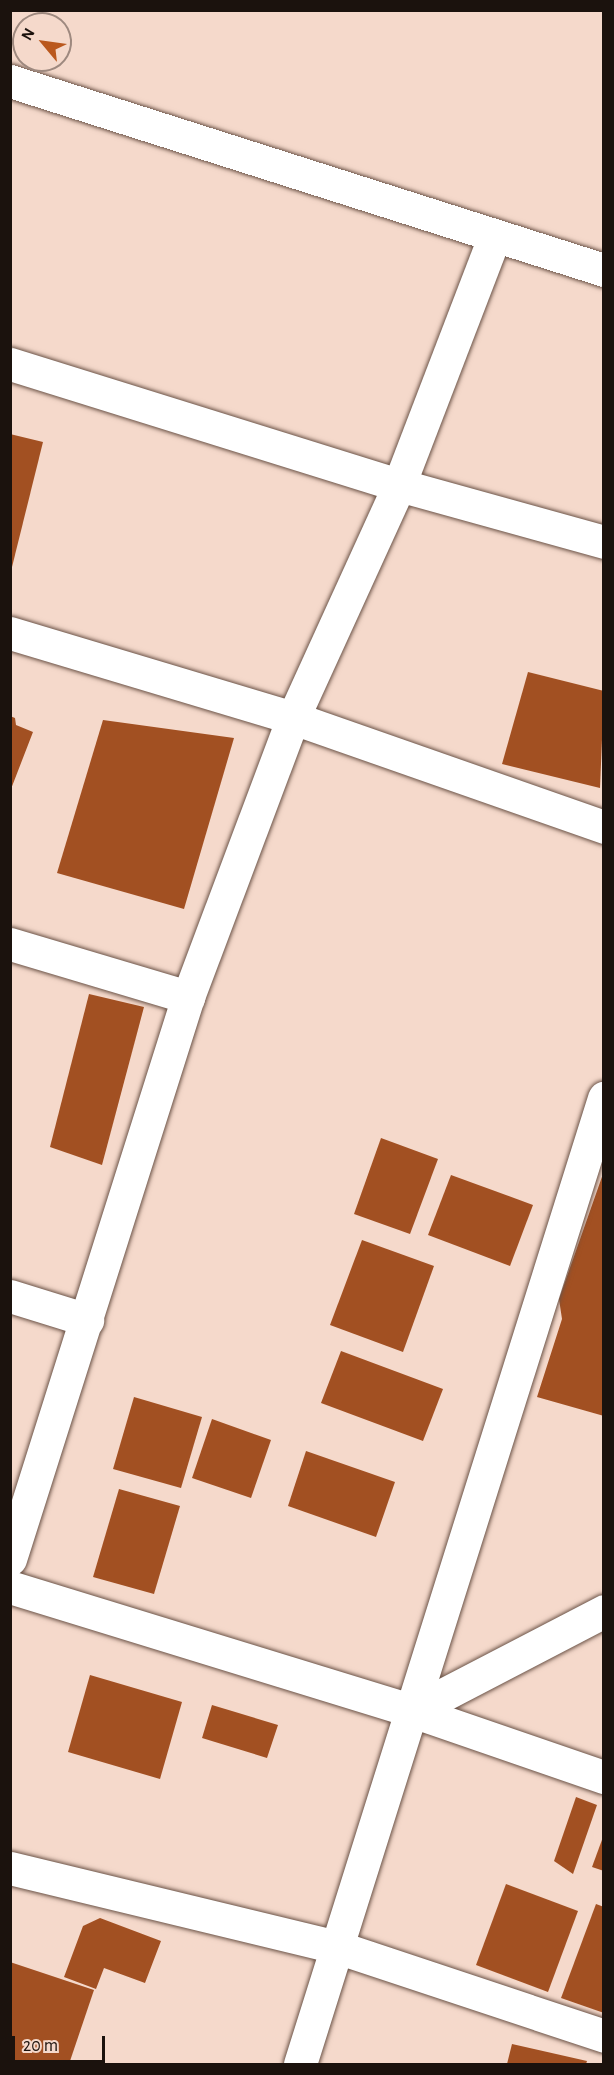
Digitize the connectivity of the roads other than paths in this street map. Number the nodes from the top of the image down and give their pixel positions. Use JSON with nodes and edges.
{"nodes":[{"id":1,"x":10,"y":81,"type":"edge"},
{"id":2,"x":494,"y":237,"type":"junction"},
{"id":3,"x":603,"y":270,"type":"edge"},
{"id":4,"x":10,"y":364,"type":"edge"},
{"id":5,"x":399,"y":485,"type":"junction"},
{"id":6,"x":603,"y":542,"type":"edge"},
{"id":7,"x":10,"y":633,"type":"edge"},
{"id":8,"x":293,"y":718,"type":"junction"},
{"id":9,"x":603,"y":827,"type":"edge"},
{"id":10,"x":10,"y":944,"type":"edge"},
{"id":11,"x":188,"y":997,"type":"junction"},
{"id":12,"x":603,"y":1098,"type":"edge"},
{"id":13,"x":596,"y":1145,"type":"edge"},
{"id":14,"x":10,"y":1296,"type":"edge"},
{"id":15,"x":87,"y":1320,"type":"junction"},
{"id":16,"x":10,"y":1559,"type":"edge"},
{"id":17,"x":10,"y":1587,"type":"edge"},
{"id":18,"x":603,"y":1611,"type":"edge"},
{"id":19,"x":412,"y":1711,"type":"junction"},
{"id":20,"x":603,"y":1777,"type":"edge"},
{"id":21,"x":10,"y":1868,"type":"edge"},
{"id":22,"x":337,"y":1947,"type":"junction"},
{"id":23,"x":603,"y":2036,"type":"edge"},
{"id":24,"x":300,"y":2064,"type":"edge"}],
"edges":[{"from":1,"to":2,"type":"street"},
{"from":2,"to":3,"type":"street"},
{"from":2,"to":5,"type":"street"},
{"from":4,"to":5,"type":"street"},
{"from":5,"to":6,"type":"street"},
{"from":5,"to":8,"type":"street"},
{"from":7,"to":8,"type":"street"},
{"from":8,"to":9,"type":"street"},
{"from":8,"to":11,"type":"street"},
{"from":10,"to":11,"type":"street"},
{"from":11,"to":15,"type":"street"},
{"from":12,"to":13,"type":"street"},
{"from":13,"to":19,"type":"street"},
{"from":14,"to":15,"type":"street"},
{"from":15,"to":16,"type":"street"},
{"from":17,"to":19,"type":"street"},
{"from":18,"to":19,"type":"street"},
{"from":19,"to":20,"type":"street"},
{"from":19,"to":22,"type":"street"},
{"from":21,"to":22,"type":"street"},
{"from":22,"to":23,"type":"street"},
{"from":22,"to":24,"type":"street"}]}
